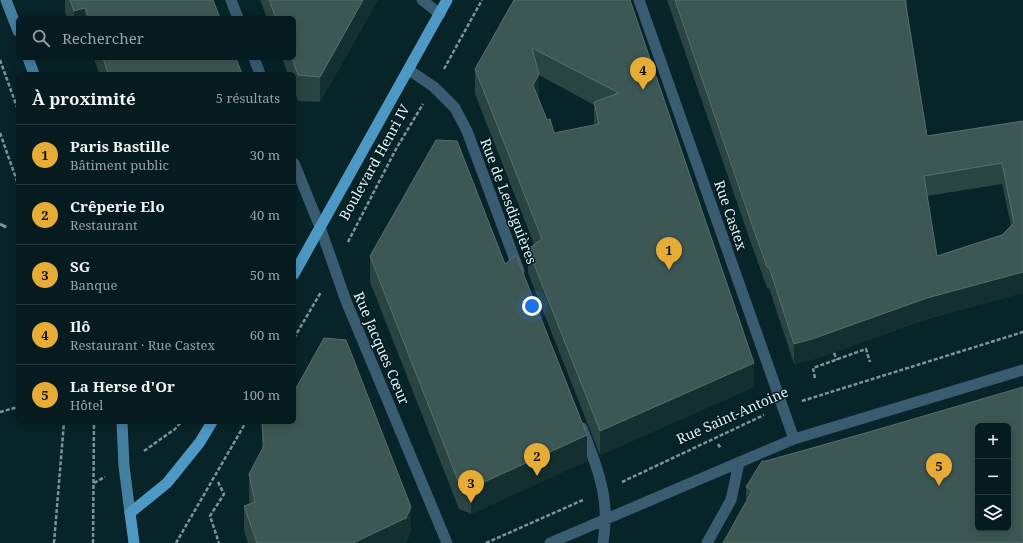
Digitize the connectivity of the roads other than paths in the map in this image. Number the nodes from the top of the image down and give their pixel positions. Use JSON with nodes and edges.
{"nodes":[{"id":1,"x":6,"y":0,"type":"edge"},
{"id":2,"x":232,"y":0,"type":"edge"},
{"id":3,"x":422,"y":0,"type":"edge"},
{"id":4,"x":447,"y":0,"type":"edge"},
{"id":5,"x":639,"y":0,"type":"edge"},
{"id":6,"x":440,"y":14,"type":"junction"},
{"id":7,"x":237,"y":16,"type":"edge"},
{"id":8,"x":16,"y":26,"type":"edge"},
{"id":9,"x":29,"y":60,"type":"edge"},
{"id":10,"x":255,"y":60,"type":"edge"},
{"id":11,"x":409,"y":70,"type":"junction"},
{"id":12,"x":33,"y":72,"type":"edge"},
{"id":13,"x":259,"y":72,"type":"edge"},
{"id":14,"x":296,"y":168,"type":"edge"},
{"id":15,"x":320,"y":227,"type":"junction"},
{"id":16,"x":296,"y":270,"type":"edge"},
{"id":17,"x":523,"y":281,"type":"edge"},
{"id":18,"x":1023,"y":370,"type":"edge"},
{"id":19,"x":577,"y":416,"type":"edge"},
{"id":20,"x":122,"y":424,"type":"edge"},
{"id":21,"x":211,"y":424,"type":"edge"},
{"id":22,"x":794,"y":439,"type":"junction"},
{"id":23,"x":739,"y":462,"type":"junction"},
{"id":24,"x":130,"y":513,"type":"junction"},
{"id":25,"x":605,"y":520,"type":"junction"},
{"id":26,"x":134,"y":543,"type":"edge"},
{"id":27,"x":447,"y":543,"type":"edge"},
{"id":28,"x":550,"y":543,"type":"edge"},
{"id":29,"x":603,"y":543,"type":"edge"},
{"id":30,"x":707,"y":543,"type":"edge"}],
"edges":[{"from":1,"to":8,"type":"main road"},
{"from":2,"to":7,"type":"street"},
{"from":3,"to":6,"type":"street"},
{"from":4,"to":6,"type":"main road","name":"Boulevard Henri IV"},
{"from":5,"to":22,"type":"street","name":"Rue Castex"},
{"from":6,"to":11,"type":"main road","name":"Boulevard Henri IV"},
{"from":9,"to":12,"type":"main road"},
{"from":10,"to":13,"type":"street"},
{"from":11,"to":15,"type":"main road","name":"Boulevard Henri IV"},
{"from":11,"to":17,"type":"street","name":"Rue de Lesdiguières"},
{"from":14,"to":15,"type":"street","name":"Rue Jacques Cœur"},
{"from":15,"to":16,"type":"main road","name":"Boulevard Henri IV"},
{"from":15,"to":27,"type":"street","name":"Rue Jacques Cœur"},
{"from":18,"to":22,"type":"street"},
{"from":19,"to":25,"type":"street"},
{"from":20,"to":24,"type":"main road"},
{"from":21,"to":24,"type":"main road"},
{"from":22,"to":23,"type":"street"},
{"from":23,"to":25,"type":"street"},
{"from":23,"to":30,"type":"street"},
{"from":24,"to":26,"type":"main road"},
{"from":25,"to":28,"type":"street"},
{"from":25,"to":29,"type":"street"}]}
